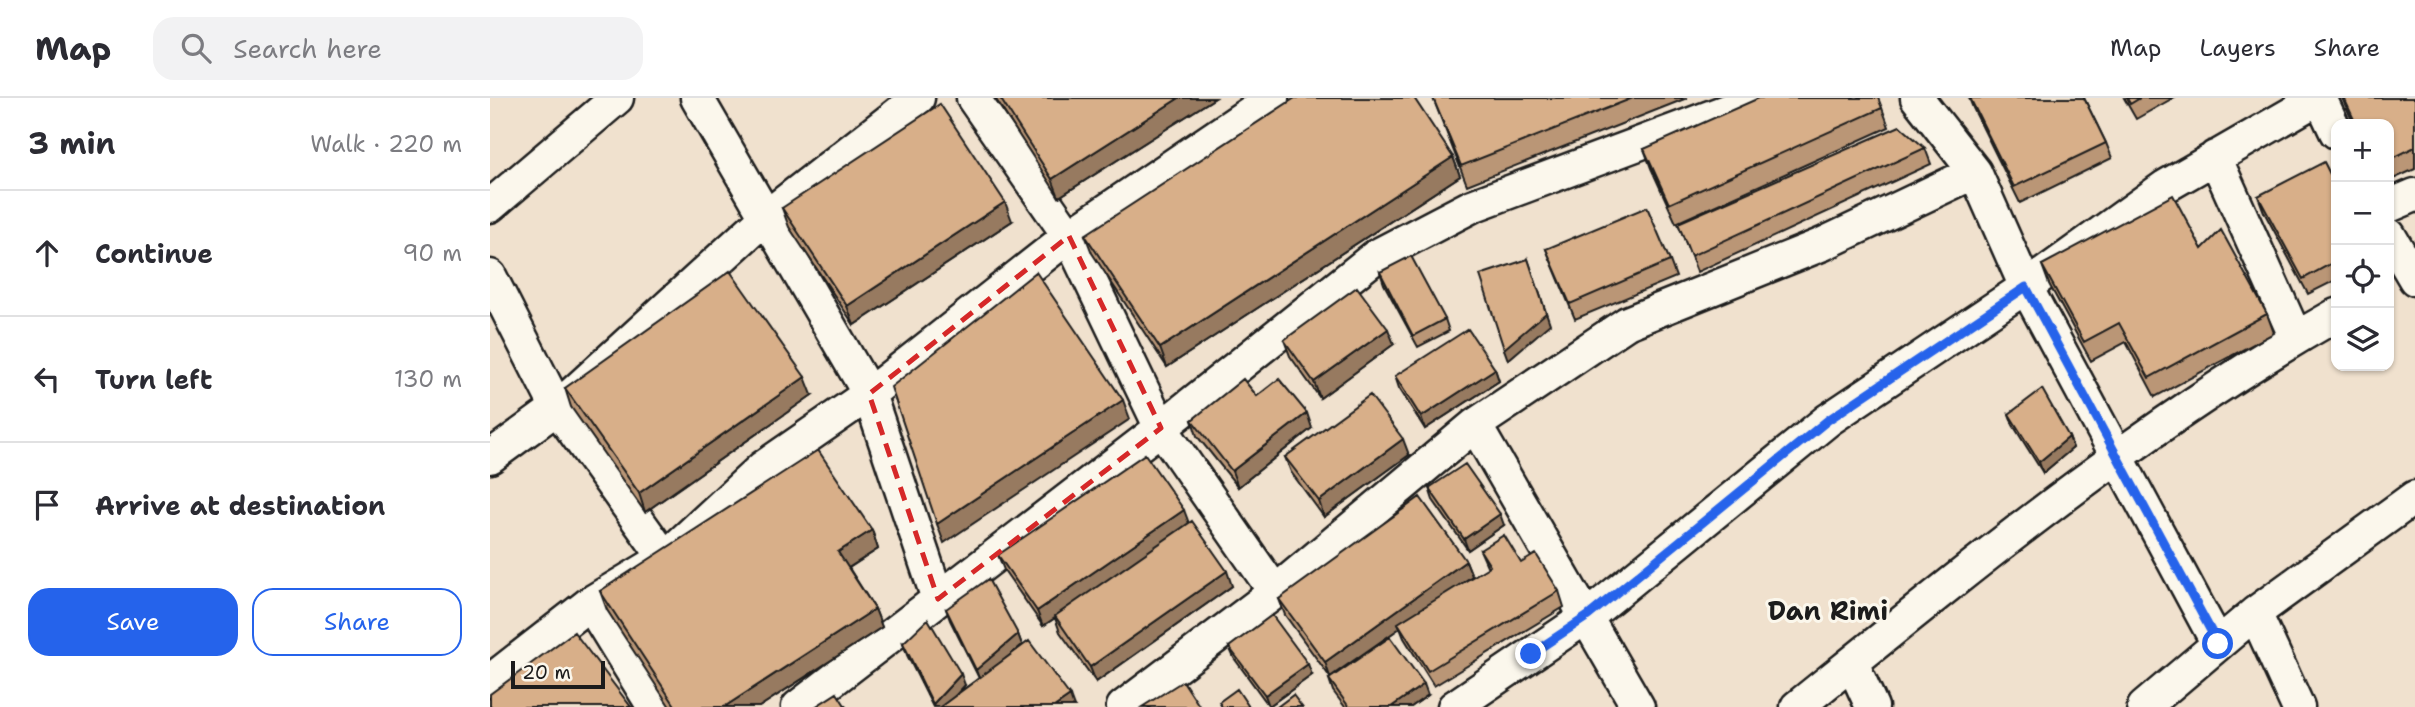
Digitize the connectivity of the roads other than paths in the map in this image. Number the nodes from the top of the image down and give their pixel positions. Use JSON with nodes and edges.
{"nodes":[{"id":1,"x":617,"y":98,"type":"edge"},
{"id":2,"x":697,"y":98,"type":"edge"},
{"id":3,"x":918,"y":98,"type":"edge"},
{"id":4,"x":973,"y":98,"type":"edge"},
{"id":5,"x":1272,"y":98,"type":"edge"},
{"id":6,"x":1761,"y":98,"type":"edge"},
{"id":7,"x":2319,"y":98,"type":"edge"},
{"id":8,"x":1931,"y":102,"type":"edge"},
{"id":9,"x":2331,"y":122,"type":"edge"},
{"id":10,"x":2215,"y":157,"type":"junction"},
{"id":11,"x":1975,"y":172,"type":"junction"},
{"id":12,"x":2415,"y":195,"type":"edge"},
{"id":13,"x":2394,"y":204,"type":"edge"},
{"id":14,"x":490,"y":206,"type":"edge"},
{"id":15,"x":767,"y":216,"type":"junction"},
{"id":16,"x":1069,"y":236,"type":"junction"},
{"id":17,"x":2393,"y":245,"type":"edge"},
{"id":18,"x":490,"y":276,"type":"edge"},
{"id":19,"x":2405,"y":279,"type":"edge"},
{"id":20,"x":2026,"y":287,"type":"junction"},
{"id":21,"x":2331,"y":318,"type":"edge"},
{"id":22,"x":2296,"y":338,"type":"junction"},
{"id":23,"x":869,"y":394,"type":"junction"},
{"id":24,"x":557,"y":408,"type":"junction"},
{"id":25,"x":1475,"y":425,"type":"junction"},
{"id":26,"x":1161,"y":428,"type":"junction"},
{"id":27,"x":490,"y":457,"type":"edge"},
{"id":28,"x":2116,"y":458,"type":"junction"},
{"id":29,"x":2415,"y":497,"type":"edge"},
{"id":30,"x":665,"y":558,"type":"junction"},
{"id":31,"x":1275,"y":592,"type":"junction"},
{"id":32,"x":938,"y":599,"type":"junction"},
{"id":33,"x":590,"y":603,"type":"junction"},
{"id":34,"x":2255,"y":613,"type":"junction"},
{"id":35,"x":1588,"y":616,"type":"junction"},
{"id":36,"x":2218,"y":644,"type":"junction"},
{"id":37,"x":1852,"y":663,"type":"junction"},
{"id":38,"x":490,"y":681,"type":"edge"},
{"id":39,"x":654,"y":707,"type":"edge"},
{"id":40,"x":797,"y":707,"type":"edge"},
{"id":41,"x":1123,"y":707,"type":"edge"},
{"id":42,"x":1454,"y":707,"type":"edge"},
{"id":43,"x":1638,"y":707,"type":"edge"},
{"id":44,"x":1797,"y":707,"type":"edge"},
{"id":45,"x":1872,"y":707,"type":"edge"},
{"id":46,"x":2144,"y":707,"type":"edge"},
{"id":47,"x":2298,"y":707,"type":"edge"}],
"edges":[{"from":1,"to":14,"type":"street"},
{"from":2,"to":15,"type":"street"},
{"from":3,"to":15,"type":"street"},
{"from":4,"to":16,"type":"street"},
{"from":5,"to":16,"type":"street"},
{"from":6,"to":26,"type":"street"},
{"from":7,"to":9,"type":"street"},
{"from":7,"to":10,"type":"street"},
{"from":8,"to":11,"type":"street"},
{"from":10,"to":20,"type":"street"},
{"from":10,"to":22,"type":"street"},
{"from":11,"to":20,"type":"street"},
{"from":11,"to":25,"type":"street"},
{"from":12,"to":13,"type":"street"},
{"from":15,"to":23,"type":"street"},
{"from":15,"to":24,"type":"street"},
{"from":16,"to":23,"type":"street"},
{"from":16,"to":26,"type":"street"},
{"from":17,"to":19,"type":"street"},
{"from":18,"to":24,"type":"street"},
{"from":20,"to":28,"type":"street"},
{"from":20,"to":35,"type":"street"},
{"from":21,"to":22,"type":"street"},
{"from":22,"to":28,"type":"street"},
{"from":23,"to":30,"type":"street"},
{"from":23,"to":32,"type":"street"},
{"from":24,"to":27,"type":"street"},
{"from":24,"to":30,"type":"street"},
{"from":25,"to":31,"type":"street"},
{"from":25,"to":35,"type":"street"},
{"from":26,"to":31,"type":"street"},
{"from":26,"to":32,"type":"street"},
{"from":28,"to":36,"type":"street"},
{"from":28,"to":37,"type":"street"},
{"from":29,"to":34,"type":"street"},
{"from":30,"to":33,"type":"street"},
{"from":31,"to":41,"type":"street"},
{"from":32,"to":40,"type":"street"},
{"from":33,"to":38,"type":"street"},
{"from":33,"to":39,"type":"street"},
{"from":34,"to":36,"type":"street"},
{"from":34,"to":47,"type":"street"},
{"from":35,"to":42,"type":"street"},
{"from":35,"to":43,"type":"street"},
{"from":36,"to":46,"type":"street"},
{"from":37,"to":44,"type":"street"},
{"from":37,"to":45,"type":"street"}]}
